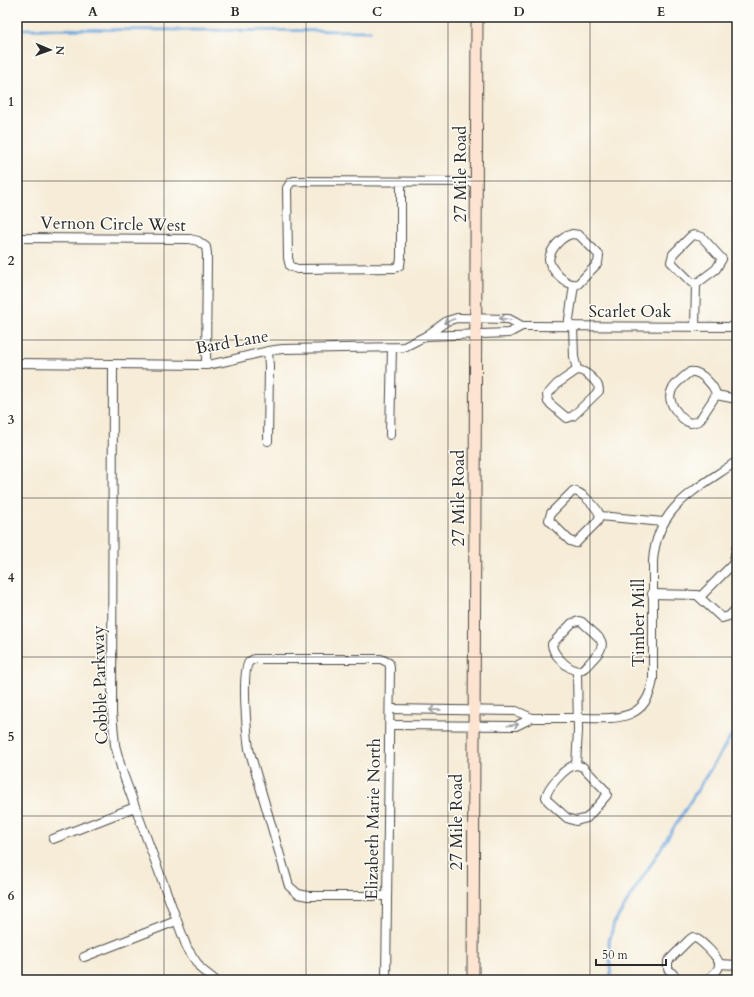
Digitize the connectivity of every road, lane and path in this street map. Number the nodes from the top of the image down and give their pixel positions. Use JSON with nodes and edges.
{"nodes":[{"id":1,"x":477,"y":17,"type":"edge"},
{"id":2,"x":401,"y":182,"type":"junction"},
{"id":3,"x":477,"y":182,"type":"junction"},
{"id":4,"x":17,"y":238,"type":"edge"},
{"id":5,"x":696,"y":284,"type":"junction"},
{"id":6,"x":574,"y":285,"type":"junction"},
{"id":7,"x":476,"y":318,"type":"junction"},
{"id":8,"x":522,"y":326,"type":"junction"},
{"id":9,"x":570,"y":326,"type":"junction"},
{"id":10,"x":695,"y":327,"type":"junction"},
{"id":11,"x":737,"y":327,"type":"edge"},
{"id":12,"x":476,"y":334,"type":"junction"},
{"id":13,"x":426,"y":336,"type":"junction"},
{"id":14,"x":392,"y":348,"type":"junction"},
{"id":15,"x":268,"y":351,"type":"junction"},
{"id":16,"x":17,"y":363,"type":"edge"},
{"id":17,"x":113,"y":365,"type":"junction"},
{"id":18,"x":206,"y":365,"type":"junction"},
{"id":19,"x":577,"y":370,"type":"junction"},
{"id":20,"x":716,"y":396,"type":"junction"},
{"id":21,"x":737,"y":399,"type":"edge"},
{"id":22,"x":390,"y":435,"type":"dead end"},
{"id":23,"x":268,"y":441,"type":"dead end"},
{"id":24,"x":737,"y":461,"type":"edge"},
{"id":25,"x":600,"y":516,"type":"junction"},
{"id":26,"x":663,"y":522,"type":"junction"},
{"id":27,"x":737,"y":552,"type":"edge"},
{"id":28,"x":652,"y":594,"type":"junction"},
{"id":29,"x":700,"y":597,"type":"junction"},
{"id":30,"x":737,"y":608,"type":"edge"},
{"id":31,"x":577,"y":671,"type":"junction"},
{"id":32,"x":390,"y":709,"type":"junction"},
{"id":33,"x":474,"y":710,"type":"junction"},
{"id":34,"x":532,"y":718,"type":"junction"},
{"id":35,"x":578,"y":718,"type":"junction"},
{"id":36,"x":390,"y":725,"type":"junction"},
{"id":37,"x":474,"y":726,"type":"junction"},
{"id":38,"x":576,"y":765,"type":"junction"},
{"id":39,"x":135,"y":807,"type":"junction"},
{"id":40,"x":53,"y":839,"type":"dead end"},
{"id":41,"x":387,"y":896,"type":"junction"},
{"id":42,"x":176,"y":921,"type":"junction"},
{"id":43,"x":84,"y":957,"type":"dead end"},
{"id":44,"x":719,"y":964,"type":"junction"},
{"id":45,"x":737,"y":965,"type":"edge"},
{"id":46,"x":215,"y":980,"type":"edge"},
{"id":47,"x":386,"y":980,"type":"edge"},
{"id":48,"x":473,"y":980,"type":"edge"},
{"id":49,"x":679,"y":980,"type":"edge"},
{"id":50,"x":707,"y":980,"type":"edge"}],
"edges":[{"from":1,"to":3,"type":"street","name":"27 Mile Road"},
{"from":2,"to":2,"type":"street"},
{"from":2,"to":3,"type":"street"},
{"from":3,"to":7,"type":"street","name":"27 Mile Road"},
{"from":4,"to":18,"type":"street","name":"Vernon Circle West"},
{"from":5,"to":5,"type":"street"},
{"from":5,"to":10,"type":"street"},
{"from":6,"to":6,"type":"street"},
{"from":6,"to":9,"type":"street"},
{"from":8,"to":7,"type":"street","name":"Scarlet Oak","one_way":true},
{"from":7,"to":12,"type":"street","name":"27 Mile Road"},
{"from":7,"to":13,"type":"street","name":"Bard Lane","one_way":true},
{"from":8,"to":9,"type":"street","name":"Scarlet Oak"},
{"from":8,"to":12,"type":"street","name":"Scarlet Oak"},
{"from":9,"to":10,"type":"street","name":"Scarlet Oak"},
{"from":9,"to":19,"type":"street"},
{"from":10,"to":11,"type":"street","name":"Scarlet Oak"},
{"from":12,"to":13,"type":"street","name":"Bard Lane"},
{"from":12,"to":33,"type":"street","name":"27 Mile Road"},
{"from":13,"to":14,"type":"street","name":"Bard Lane"},
{"from":14,"to":15,"type":"street","name":"Bard Lane"},
{"from":14,"to":22,"type":"street"},
{"from":15,"to":18,"type":"street","name":"Bard Lane"},
{"from":15,"to":23,"type":"street"},
{"from":16,"to":17,"type":"street","name":"Bard Lane"},
{"from":17,"to":18,"type":"street","name":"Bard Lane"},
{"from":17,"to":39,"type":"street","name":"Cobble Parkway"},
{"from":19,"to":19,"type":"street"},
{"from":20,"to":20,"type":"street"},
{"from":20,"to":21,"type":"street"},
{"from":24,"to":26,"type":"street","name":"Timber Mill"},
{"from":25,"to":25,"type":"street"},
{"from":25,"to":26,"type":"street"},
{"from":26,"to":28,"type":"street","name":"Timber Mill"},
{"from":27,"to":29,"type":"street"},
{"from":28,"to":29,"type":"street"},
{"from":28,"to":35,"type":"street","name":"Timber Mill"},
{"from":29,"to":30,"type":"street"},
{"from":31,"to":31,"type":"street"},
{"from":31,"to":35,"type":"street"},
{"from":33,"to":32,"type":"street","name":"Timber Mill","one_way":true},
{"from":32,"to":36,"type":"street","name":"Elizabeth Marie North"},
{"from":32,"to":41,"type":"street","name":"Elizabeth Marie North"},
{"from":33,"to":34,"type":"street","name":"Timber Mill"},
{"from":33,"to":37,"type":"street","name":"27 Mile Road"},
{"from":34,"to":35,"type":"street","name":"Timber Mill"},
{"from":37,"to":34,"type":"street","name":"Timber Mill","one_way":true},
{"from":35,"to":38,"type":"street"},
{"from":36,"to":37,"type":"street","name":"Timber Mill"},
{"from":36,"to":41,"type":"street","name":"Elizabeth Marie North"},
{"from":37,"to":48,"type":"street","name":"27 Mile Road"},
{"from":38,"to":38,"type":"street"},
{"from":39,"to":40,"type":"street"},
{"from":39,"to":42,"type":"street","name":"Cobble Parkway"},
{"from":41,"to":47,"type":"street","name":"Elizabeth Marie North"},
{"from":42,"to":43,"type":"street"},
{"from":42,"to":46,"type":"street","name":"Cobble Parkway"},
{"from":44,"to":45,"type":"street"},
{"from":44,"to":49,"type":"street"},
{"from":44,"to":50,"type":"street"}]}
